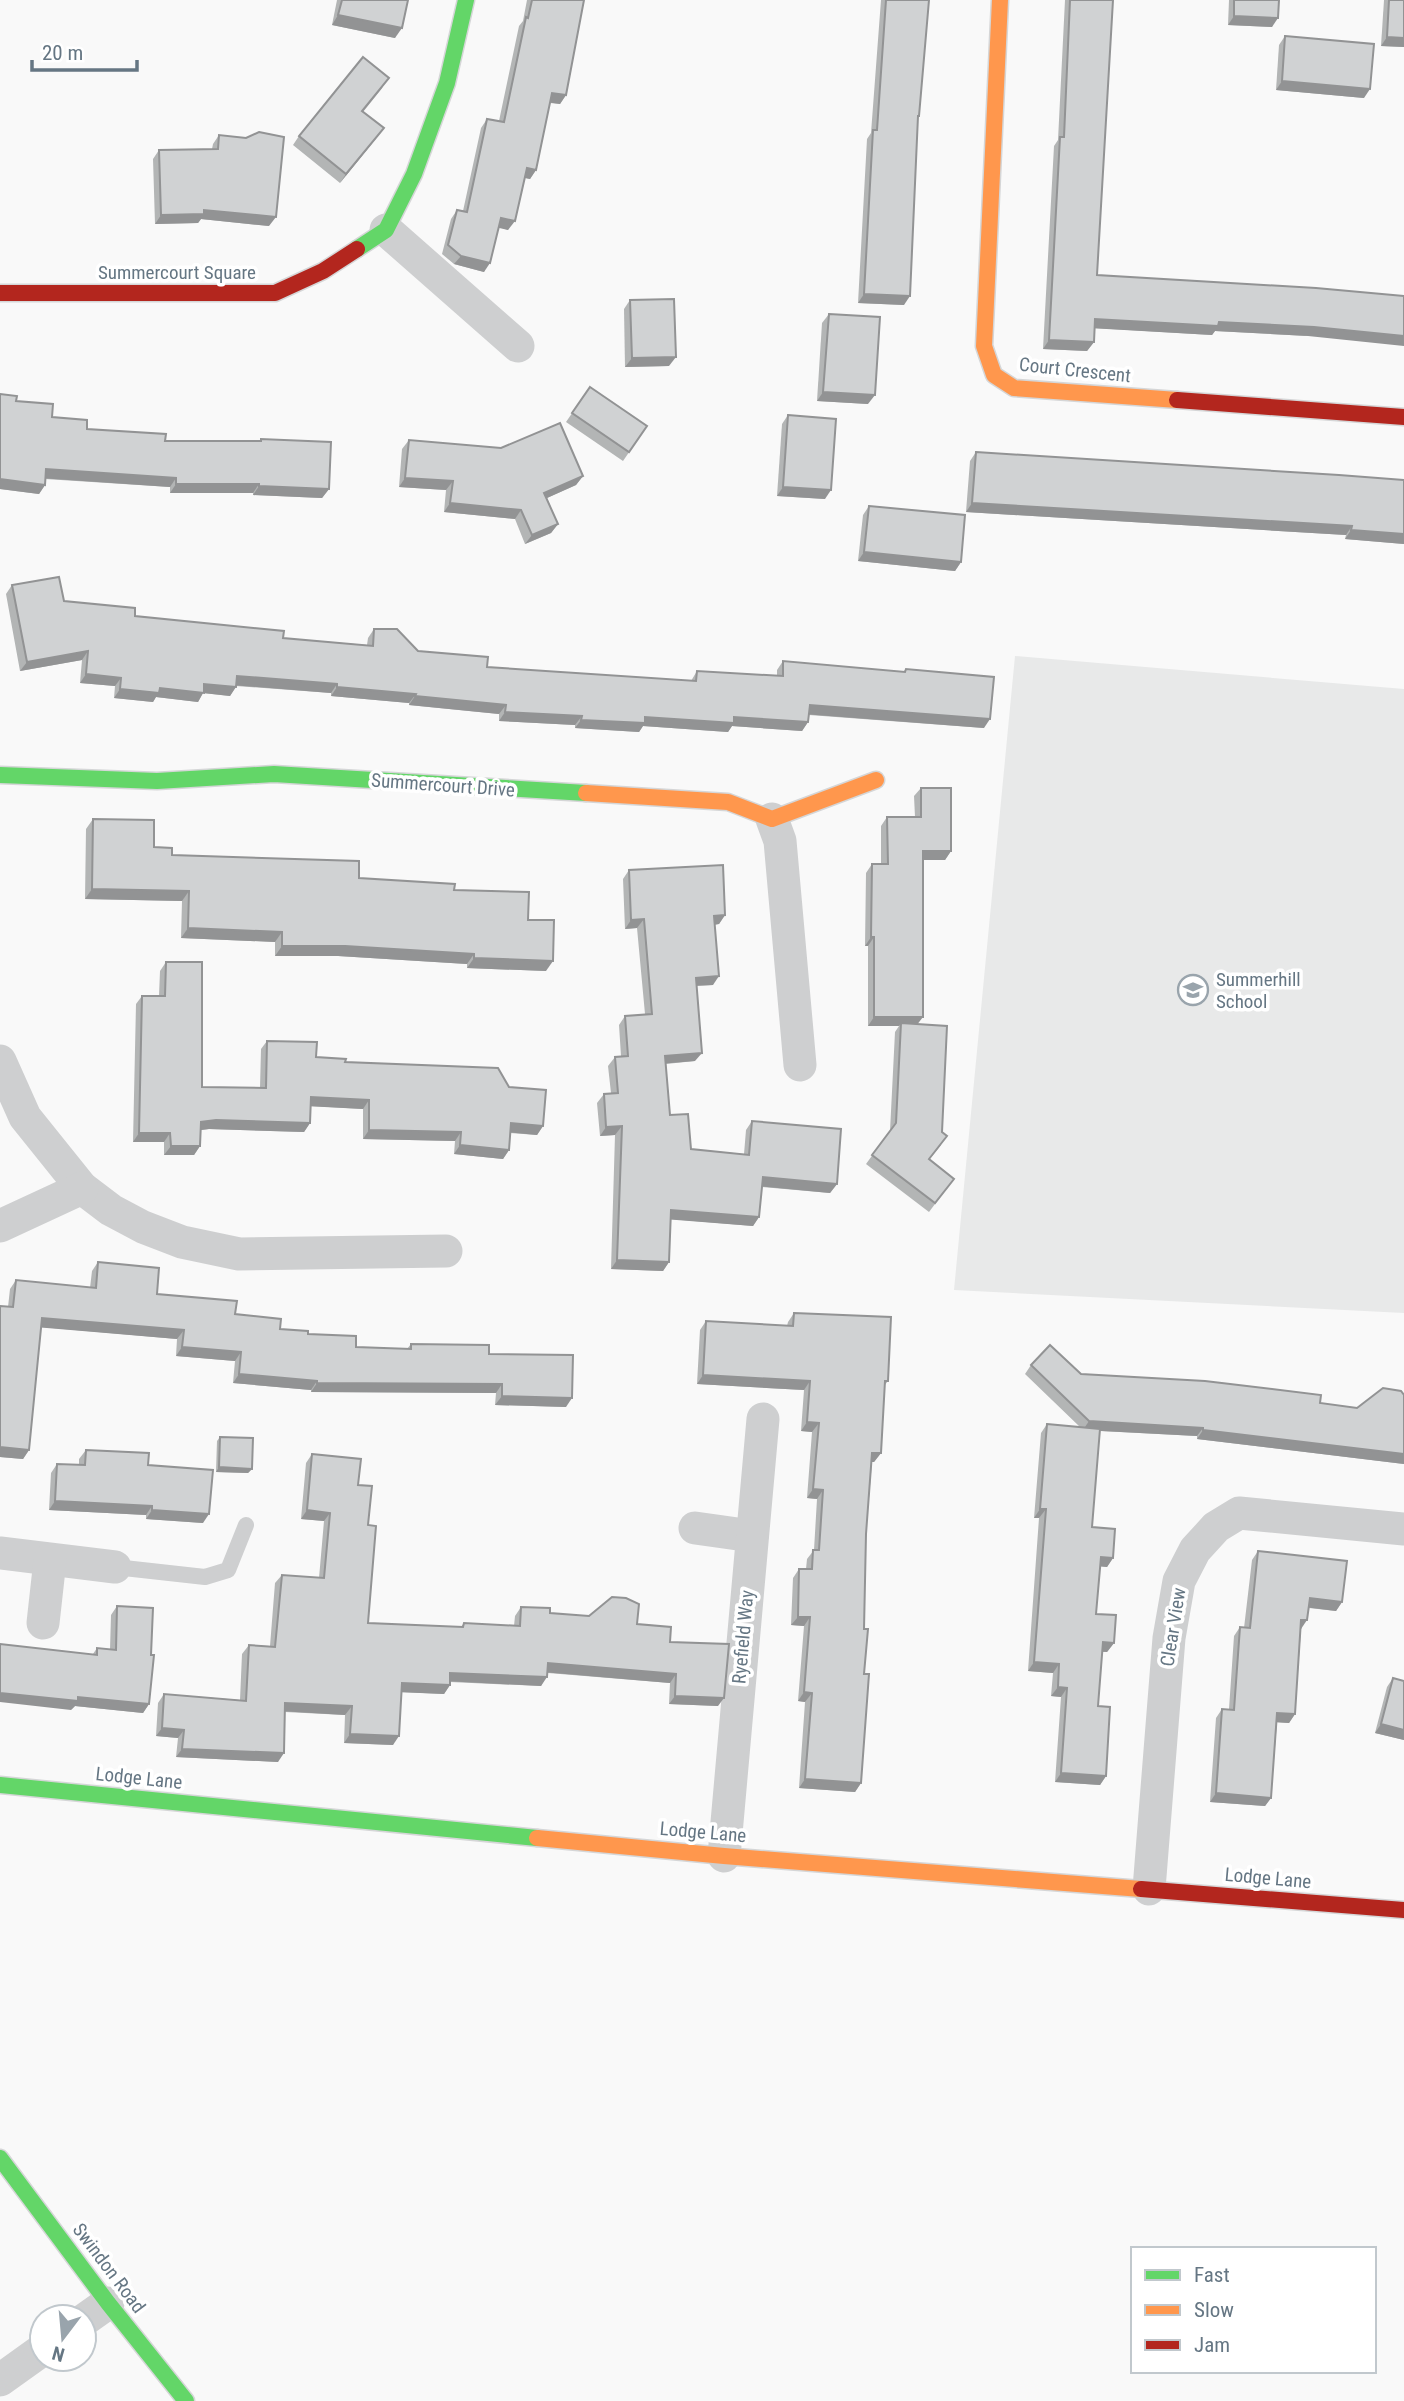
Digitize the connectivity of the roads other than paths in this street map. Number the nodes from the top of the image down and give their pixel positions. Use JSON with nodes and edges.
{"nodes":[{"id":1,"x":466,"y":0,"type":"edge"},
{"id":2,"x":1000,"y":0,"type":"edge"},
{"id":3,"x":386,"y":230,"type":"junction"},
{"id":4,"x":0,"y":293,"type":"edge"},
{"id":5,"x":518,"y":346,"type":"dead end"},
{"id":6,"x":1404,"y":417,"type":"edge"},
{"id":7,"x":0,"y":775,"type":"edge"},
{"id":8,"x":876,"y":780,"type":"dead end"},
{"id":9,"x":772,"y":818,"type":"junction"},
{"id":10,"x":0,"y":1061,"type":"edge"},
{"id":11,"x":800,"y":1065,"type":"dead end"},
{"id":12,"x":82,"y":1188,"type":"junction"},
{"id":13,"x":0,"y":1226,"type":"edge"},
{"id":14,"x":446,"y":1251,"type":"dead end"},
{"id":15,"x":764,"y":1419,"type":"dead end"},
{"id":16,"x":246,"y":1525,"type":"dead end"},
{"id":17,"x":695,"y":1528,"type":"dead end"},
{"id":18,"x":1404,"y":1529,"type":"edge"},
{"id":19,"x":752,"y":1536,"type":"junction"},
{"id":20,"x":0,"y":1553,"type":"edge"},
{"id":21,"x":50,"y":1560,"type":"junction"},
{"id":22,"x":114,"y":1567,"type":"joint"},
{"id":23,"x":43,"y":1623,"type":"dead end"},
{"id":24,"x":0,"y":1785,"type":"edge"},
{"id":25,"x":724,"y":1856,"type":"junction"},
{"id":26,"x":1149,"y":1889,"type":"junction"},
{"id":27,"x":1404,"y":1910,"type":"edge"},
{"id":28,"x":0,"y":2158,"type":"edge"},
{"id":29,"x":90,"y":2303,"type":"edge"},
{"id":30,"x":98,"y":2314,"type":"edge"},
{"id":31,"x":28,"y":2360,"type":"edge"},
{"id":32,"x":0,"y":2380,"type":"edge"},
{"id":33,"x":186,"y":2401,"type":"edge"}],
"edges":[{"from":1,"to":3,"type":"street"},
{"from":2,"to":6,"type":"street","name":"Court Crescent"},
{"from":3,"to":4,"type":"street","name":"Summercourt Square"},
{"from":3,"to":5,"type":"street"},
{"from":7,"to":9,"type":"street","name":"Summercourt Drive"},
{"from":8,"to":9,"type":"street"},
{"from":9,"to":11,"type":"street"},
{"from":10,"to":12,"type":"street"},
{"from":12,"to":13,"type":"street"},
{"from":12,"to":14,"type":"street"},
{"from":15,"to":19,"type":"street","name":"Ryefield Way"},
{"from":16,"to":22,"type":"lane"},
{"from":17,"to":19,"type":"street"},
{"from":18,"to":26,"type":"street","name":"Clear View"},
{"from":19,"to":25,"type":"street","name":"Ryefield Way"},
{"from":20,"to":21,"type":"street"},
{"from":21,"to":22,"type":"street"},
{"from":21,"to":23,"type":"street"},
{"from":24,"to":25,"type":"street","name":"Lodge Lane"},
{"from":25,"to":26,"type":"street","name":"Lodge Lane"},
{"from":26,"to":27,"type":"street","name":"Lodge Lane"},
{"from":28,"to":29,"type":"street","name":"Swindon Road"},
{"from":30,"to":33,"type":"street","name":"Swindon Road"},
{"from":31,"to":32,"type":"street"}]}
